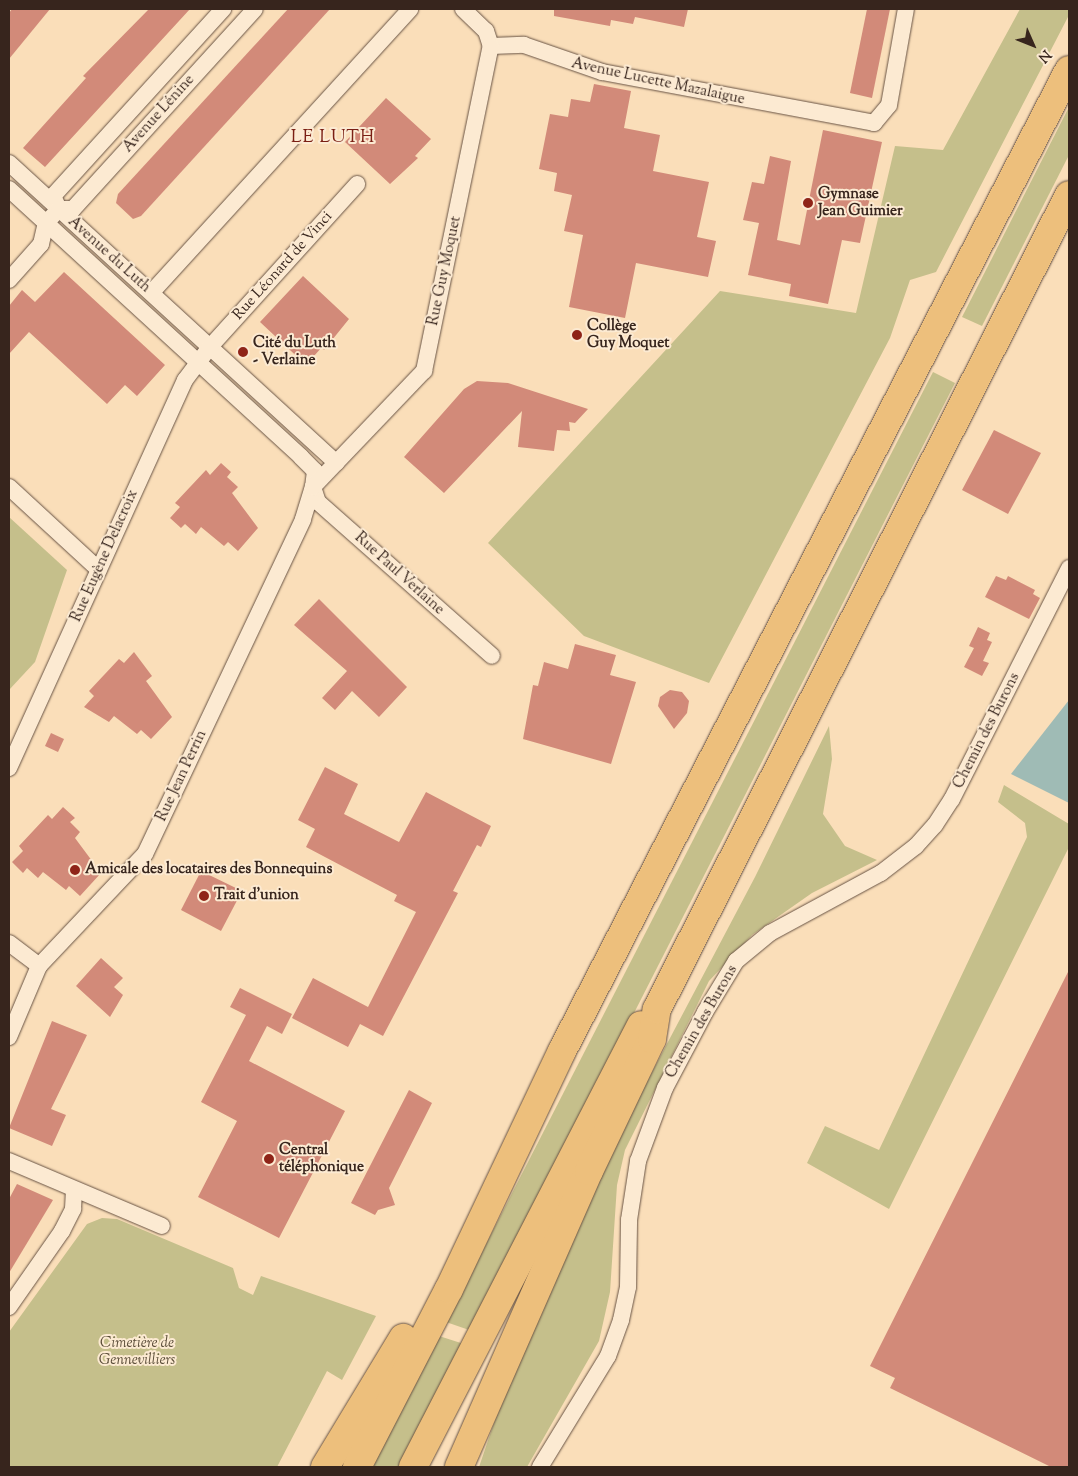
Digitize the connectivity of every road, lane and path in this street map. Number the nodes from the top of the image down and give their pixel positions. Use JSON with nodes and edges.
{"nodes":[{"id":1,"x":223,"y":9,"type":"edge"},
{"id":2,"x":255,"y":9,"type":"edge"},
{"id":3,"x":410,"y":9,"type":"edge"},
{"id":4,"x":463,"y":9,"type":"edge"},
{"id":5,"x":906,"y":9,"type":"edge"},
{"id":6,"x":491,"y":46,"type":"junction"},
{"id":7,"x":1069,"y":70,"type":"edge"},
{"id":8,"x":9,"y":163,"type":"edge"},
{"id":9,"x":357,"y":184,"type":"dead end"},
{"id":10,"x":9,"y":189,"type":"edge"},
{"id":11,"x":1069,"y":195,"type":"edge"},
{"id":12,"x":59,"y":209,"type":"junction"},
{"id":13,"x":46,"y":223,"type":"junction"},
{"id":14,"x":9,"y":280,"type":"edge"},
{"id":15,"x":152,"y":292,"type":"junction"},
{"id":16,"x":209,"y":348,"type":"junction"},
{"id":17,"x":198,"y":361,"type":"junction"},
{"id":18,"x":336,"y":464,"type":"junction"},
{"id":19,"x":9,"y":487,"type":"edge"},
{"id":20,"x":313,"y":487,"type":"junction"},
{"id":21,"x":1069,"y":568,"type":"edge"},
{"id":22,"x":99,"y":570,"type":"junction"},
{"id":23,"x":492,"y":656,"type":"dead end"},
{"id":24,"x":9,"y":768,"type":"edge"},
{"id":25,"x":9,"y":943,"type":"edge"},
{"id":26,"x":39,"y":966,"type":"junction"},
{"id":27,"x":657,"y":1009,"type":"junction"},
{"id":28,"x":9,"y":1037,"type":"edge"},
{"id":29,"x":9,"y":1161,"type":"edge"},
{"id":30,"x":74,"y":1190,"type":"junction"},
{"id":31,"x":162,"y":1226,"type":"dead end"},
{"id":32,"x":449,"y":1289,"type":"junction"},
{"id":33,"x":9,"y":1307,"type":"edge"},
{"id":34,"x":325,"y":1467,"type":"edge"},
{"id":35,"x":357,"y":1467,"type":"edge"},
{"id":36,"x":413,"y":1467,"type":"edge"},
{"id":37,"x":459,"y":1467,"type":"edge"},
{"id":38,"x":540,"y":1467,"type":"edge"}],
"edges":[{"from":1,"to":12,"type":"street","name":"Avenue Lénine"},
{"from":2,"to":12,"type":"street","name":"Avenue Lénine"},
{"from":3,"to":15,"type":"street"},
{"from":4,"to":6,"type":"street"},
{"from":5,"to":6,"type":"street","name":"Avenue Lucette Mazalaigue"},
{"from":6,"to":18,"type":"street","name":"Rue Guy Moquet"},
{"from":7,"to":32,"type":"highway"},
{"from":8,"to":12,"type":"street","name":"Avenue du Luth"},
{"from":9,"to":16,"type":"street","name":"Rue Léonard de Vinci"},
{"from":10,"to":13,"type":"street","name":"Avenue du Luth"},
{"from":11,"to":27,"type":"highway"},
{"from":12,"to":13,"type":"street","name":"Avenue Lénine"},
{"from":12,"to":15,"type":"street","name":"Avenue du Luth"},
{"from":13,"to":14,"type":"street"},
{"from":13,"to":17,"type":"street","name":"Avenue du Luth"},
{"from":15,"to":16,"type":"street","name":"Avenue du Luth"},
{"from":16,"to":17,"type":"street","name":"Rue Eugène Delacroix"},
{"from":16,"to":18,"type":"street"},
{"from":17,"to":20,"type":"street","name":"Rue Paul Verlaine"},
{"from":17,"to":22,"type":"street","name":"Rue Eugène Delacroix"},
{"from":18,"to":20,"type":"street"},
{"from":19,"to":22,"type":"street"},
{"from":20,"to":23,"type":"street","name":"Rue Paul Verlaine"},
{"from":20,"to":26,"type":"street","name":"Rue Jean Perrin"},
{"from":21,"to":38,"type":"street","name":"Chemin des Burons"},
{"from":22,"to":24,"type":"street","name":"Rue Eugène Delacroix"},
{"from":25,"to":26,"type":"street"},
{"from":26,"to":28,"type":"street","name":"Rue Jean Perrin"},
{"from":27,"to":36,"type":"highway"},
{"from":27,"to":37,"type":"highway"},
{"from":29,"to":30,"type":"street"},
{"from":30,"to":31,"type":"street"},
{"from":30,"to":33,"type":"street"},
{"from":32,"to":34,"type":"highway"},
{"from":32,"to":35,"type":"highway"}]}
